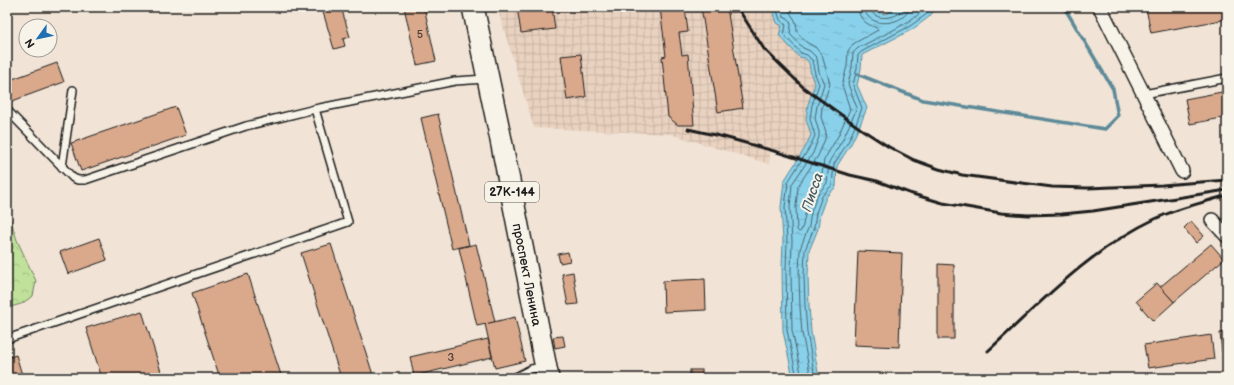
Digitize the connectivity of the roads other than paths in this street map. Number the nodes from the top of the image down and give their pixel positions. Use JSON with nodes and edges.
{"nodes":[{"id":1,"x":473,"y":7,"type":"edge"},
{"id":2,"x":1100,"y":7,"type":"edge"},
{"id":3,"x":1227,"y":78,"type":"edge"},
{"id":4,"x":489,"y":79,"type":"junction"},
{"id":5,"x":74,"y":90,"type":"dead end"},
{"id":6,"x":1144,"y":94,"type":"junction"},
{"id":7,"x":315,"y":109,"type":"junction"},
{"id":8,"x":7,"y":110,"type":"edge"},
{"id":9,"x":62,"y":167,"type":"junction"},
{"id":10,"x":1182,"y":171,"type":"dead end"},
{"id":11,"x":1212,"y":220,"type":"dead end"},
{"id":12,"x":1227,"y":236,"type":"edge"},
{"id":13,"x":7,"y":339,"type":"edge"},
{"id":14,"x":547,"y":372,"type":"edge"},
{"id":15,"x":514,"y":378,"type":"edge"}],
"edges":[{"from":1,"to":4,"type":"main road","name":"проспект Ленина","number":"27К-144"},
{"from":2,"to":6,"type":"street"},
{"from":3,"to":6,"type":"lane"},
{"from":4,"to":7,"type":"lane"},
{"from":4,"to":14,"type":"main road","name":"проспект Ленина","number":"27К-144"},
{"from":5,"to":9,"type":"lane"},
{"from":6,"to":10,"type":"street"},
{"from":7,"to":9,"type":"lane"},
{"from":7,"to":13,"type":"lane"},
{"from":8,"to":9,"type":"lane"},
{"from":11,"to":12,"type":"street"},
{"from":14,"to":15,"type":"lane"}]}
